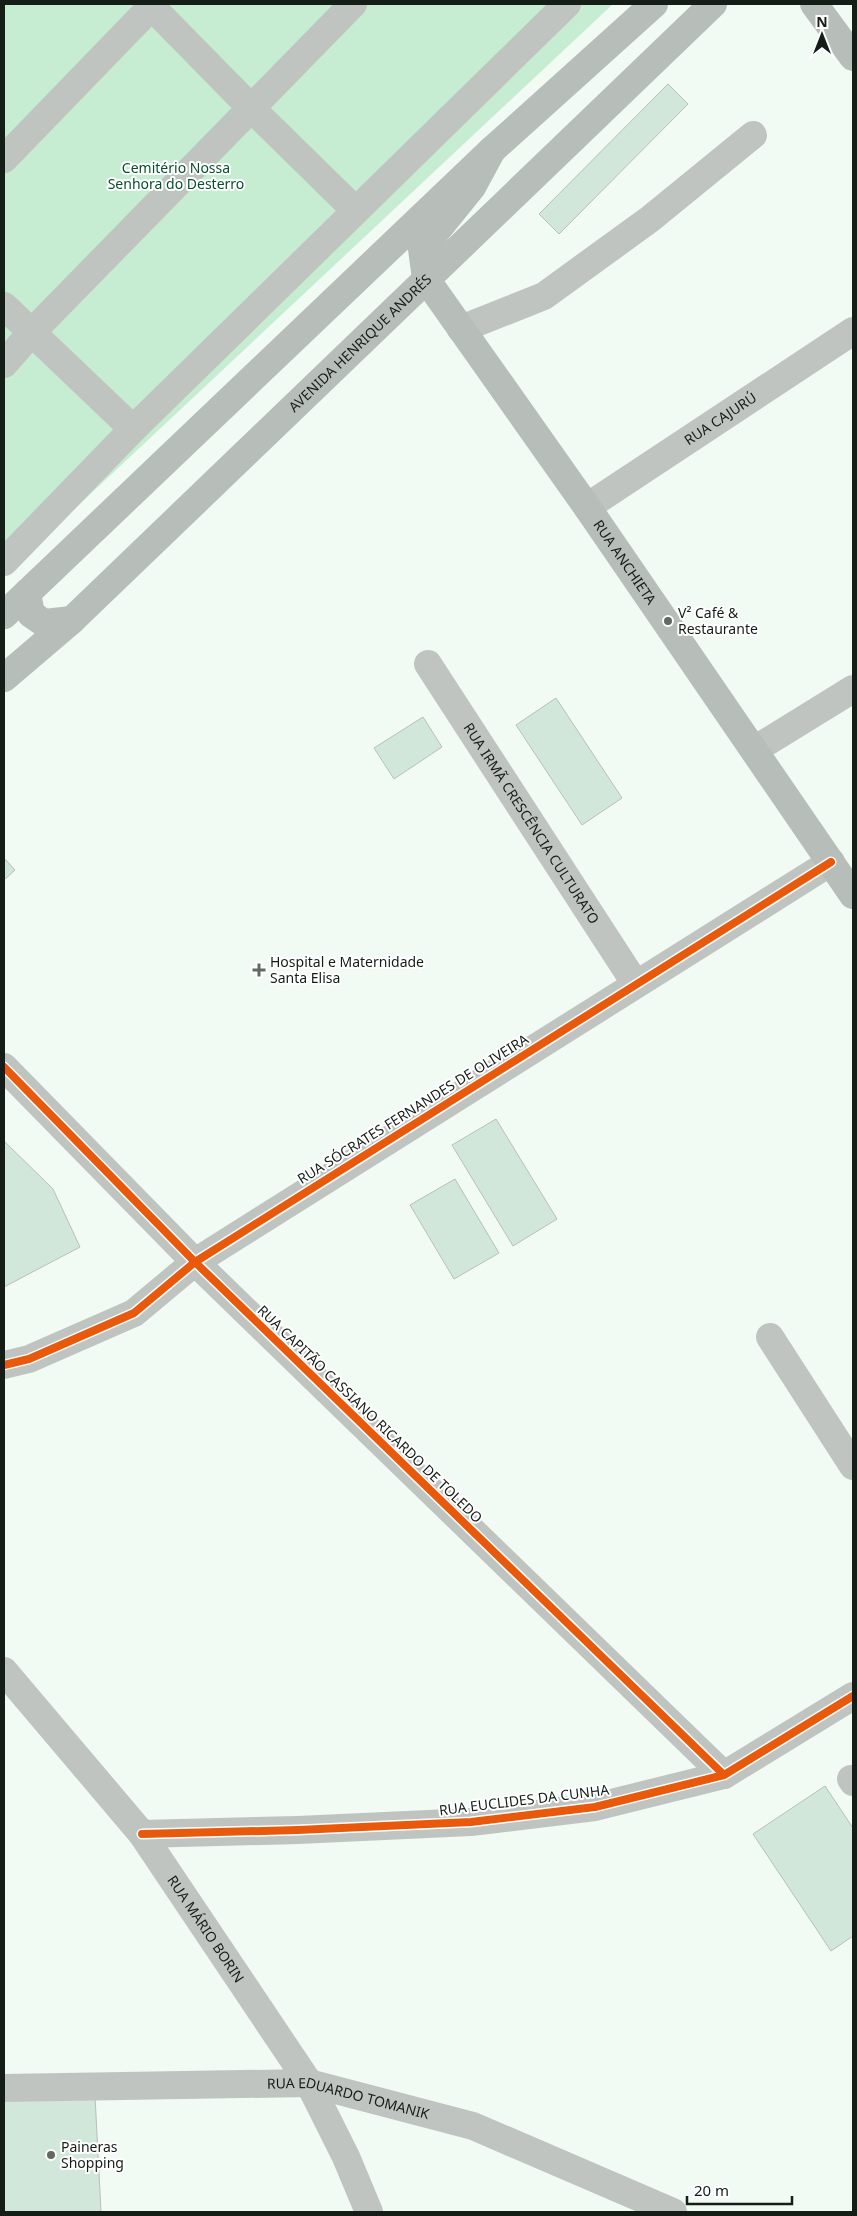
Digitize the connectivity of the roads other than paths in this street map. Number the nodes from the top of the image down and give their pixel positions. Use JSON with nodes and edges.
{"nodes":[{"id":1,"x":353,"y":4,"type":"edge"},
{"id":2,"x":567,"y":4,"type":"edge"},
{"id":3,"x":654,"y":4,"type":"edge"},
{"id":4,"x":714,"y":4,"type":"edge"},
{"id":5,"x":814,"y":4,"type":"edge"},
{"id":6,"x":152,"y":5,"type":"edge"},
{"id":7,"x":853,"y":57,"type":"edge"},
{"id":8,"x":251,"y":108,"type":"junction"},
{"id":9,"x":753,"y":135,"type":"dead end"},
{"id":10,"x":492,"y":150,"type":"junction"},
{"id":11,"x":4,"y":159,"type":"edge"},
{"id":12,"x":355,"y":210,"type":"junction"},
{"id":13,"x":426,"y":280,"type":"junction"},
{"id":14,"x":4,"y":306,"type":"edge"},
{"id":15,"x":461,"y":329,"type":"junction"},
{"id":16,"x":853,"y":331,"type":"edge"},
{"id":17,"x":32,"y":332,"type":"junction"},
{"id":18,"x":4,"y":364,"type":"edge"},
{"id":19,"x":133,"y":429,"type":"junction"},
{"id":20,"x":587,"y":507,"type":"junction"},
{"id":21,"x":4,"y":562,"type":"edge"},
{"id":22,"x":27,"y":593,"type":"junction"},
{"id":23,"x":4,"y":615,"type":"edge"},
{"id":24,"x":72,"y":620,"type":"junction"},
{"id":25,"x":428,"y":664,"type":"dead end"},
{"id":26,"x":4,"y":678,"type":"edge"},
{"id":27,"x":853,"y":690,"type":"edge"},
{"id":28,"x":754,"y":750,"type":"junction"},
{"id":29,"x":831,"y":862,"type":"junction"},
{"id":30,"x":853,"y":896,"type":"edge"},
{"id":31,"x":635,"y":983,"type":"junction"},
{"id":32,"x":4,"y":1067,"type":"edge"},
{"id":33,"x":195,"y":1262,"type":"junction"},
{"id":34,"x":770,"y":1336,"type":"dead end"},
{"id":35,"x":4,"y":1365,"type":"edge"},
{"id":36,"x":853,"y":1466,"type":"edge"},
{"id":37,"x":4,"y":1671,"type":"edge"},
{"id":38,"x":853,"y":1696,"type":"edge"},
{"id":39,"x":724,"y":1775,"type":"junction"},
{"id":40,"x":142,"y":1834,"type":"junction"},
{"id":41,"x":309,"y":2083,"type":"junction"},
{"id":42,"x":4,"y":2088,"type":"edge"},
{"id":43,"x":369,"y":2212,"type":"edge"},
{"id":44,"x":673,"y":2212,"type":"edge"}],
"edges":[{"from":1,"to":8,"type":"street"},
{"from":2,"to":12,"type":"street"},
{"from":3,"to":10,"type":"main road"},
{"from":4,"to":13,"type":"main road","name":"AVENIDA HENRIQUE ANDRÉS"},
{"from":5,"to":7,"type":"main road"},
{"from":6,"to":8,"type":"street"},
{"from":6,"to":11,"type":"street"},
{"from":8,"to":12,"type":"street"},
{"from":8,"to":17,"type":"street"},
{"from":9,"to":15,"type":"street"},
{"from":10,"to":13,"type":"main road"},
{"from":10,"to":22,"type":"main road"},
{"from":12,"to":19,"type":"street"},
{"from":13,"to":15,"type":"main road","name":"RUA ANCHIETA"},
{"from":13,"to":24,"type":"main road","name":"AVENIDA HENRIQUE ANDRÉS"},
{"from":14,"to":17,"type":"street"},
{"from":15,"to":20,"type":"main road","name":"RUA ANCHIETA"},
{"from":16,"to":20,"type":"street","name":"RUA CAJURÚ"},
{"from":17,"to":18,"type":"street"},
{"from":17,"to":19,"type":"street"},
{"from":19,"to":21,"type":"street"},
{"from":20,"to":28,"type":"main road","name":"RUA ANCHIETA"},
{"from":22,"to":23,"type":"main road"},
{"from":22,"to":24,"type":"main road"},
{"from":24,"to":26,"type":"main road","name":"AVENIDA HENRIQUE ANDRÉS"},
{"from":25,"to":31,"type":"street","name":"RUA IRMÃ CRESCÊNCIA CULTURATO"},
{"from":27,"to":28,"type":"street"},
{"from":28,"to":29,"type":"main road","name":"RUA ANCHIETA"},
{"from":29,"to":30,"type":"main road","name":"RUA ANCHIETA"},
{"from":29,"to":31,"type":"street","name":"RUA SÓCRATES FERNANDES DE OLIVEIRA"},
{"from":31,"to":33,"type":"street","name":"RUA SÓCRATES FERNANDES DE OLIVEIRA"},
{"from":32,"to":33,"type":"street","name":"RUA CAPITÃO CASSIANO RICARDO DE TOLEDO"},
{"from":33,"to":35,"type":"street","name":"RUA SÓCRATES FERNANDES DE OLIVEIRA"},
{"from":33,"to":39,"type":"street","name":"RUA CAPITÃO CASSIANO RICARDO DE TOLEDO"},
{"from":34,"to":36,"type":"street"},
{"from":37,"to":40,"type":"street","name":"RUA MÁRIO BORIN"},
{"from":38,"to":39,"type":"street","name":"RUA EUCLIDES DA CUNHA"},
{"from":39,"to":40,"type":"street","name":"RUA EUCLIDES DA CUNHA"},
{"from":40,"to":41,"type":"street","name":"RUA MÁRIO BORIN"},
{"from":41,"to":42,"type":"street","name":"RUA EDUARDO TOMANIK"},
{"from":41,"to":43,"type":"street","name":"RUA MÁRIO BORIN"},
{"from":41,"to":44,"type":"street","name":"RUA EDUARDO TOMANIK"}]}
